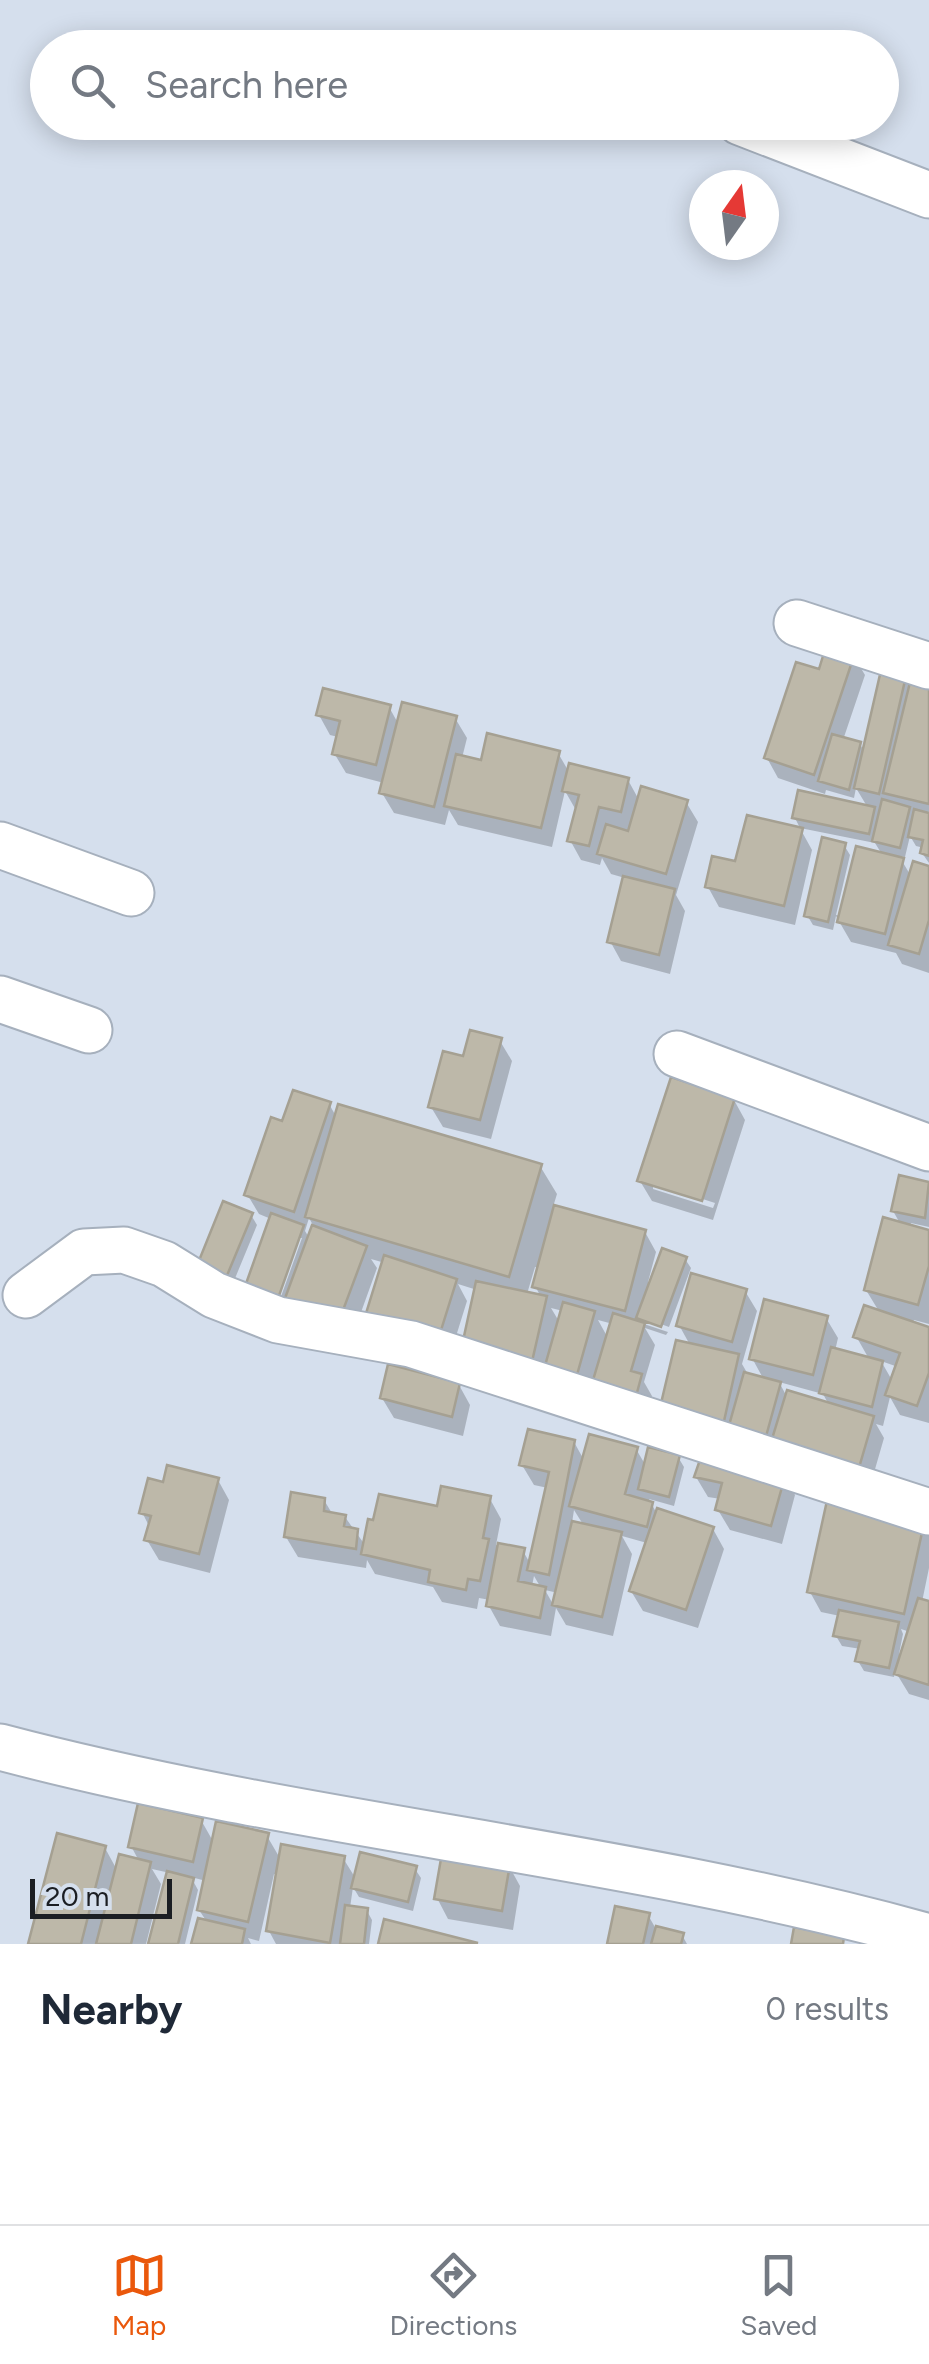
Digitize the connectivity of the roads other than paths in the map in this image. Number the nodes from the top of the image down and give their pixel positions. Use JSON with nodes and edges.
{"nodes":[{"id":1,"x":787,"y":140,"type":"edge"},
{"id":2,"x":929,"y":195,"type":"edge"},
{"id":3,"x":797,"y":623,"type":"dead end"},
{"id":4,"x":929,"y":666,"type":"edge"},
{"id":5,"x":0,"y":845,"type":"edge"},
{"id":6,"x":131,"y":893,"type":"dead end"},
{"id":7,"x":0,"y":1000,"type":"edge"},
{"id":8,"x":89,"y":1030,"type":"dead end"},
{"id":9,"x":676,"y":1054,"type":"dead end"},
{"id":10,"x":929,"y":1148,"type":"edge"},
{"id":11,"x":26,"y":1296,"type":"dead end"},
{"id":12,"x":929,"y":1512,"type":"edge"},
{"id":13,"x":0,"y":1747,"type":"edge"},
{"id":14,"x":929,"y":1937,"type":"edge"}],
"edges":[{"from":1,"to":2,"type":"street"},
{"from":3,"to":4,"type":"street"},
{"from":5,"to":6,"type":"street"},
{"from":7,"to":8,"type":"street"},
{"from":9,"to":10,"type":"street"},
{"from":11,"to":12,"type":"street"},
{"from":13,"to":14,"type":"street"}]}
